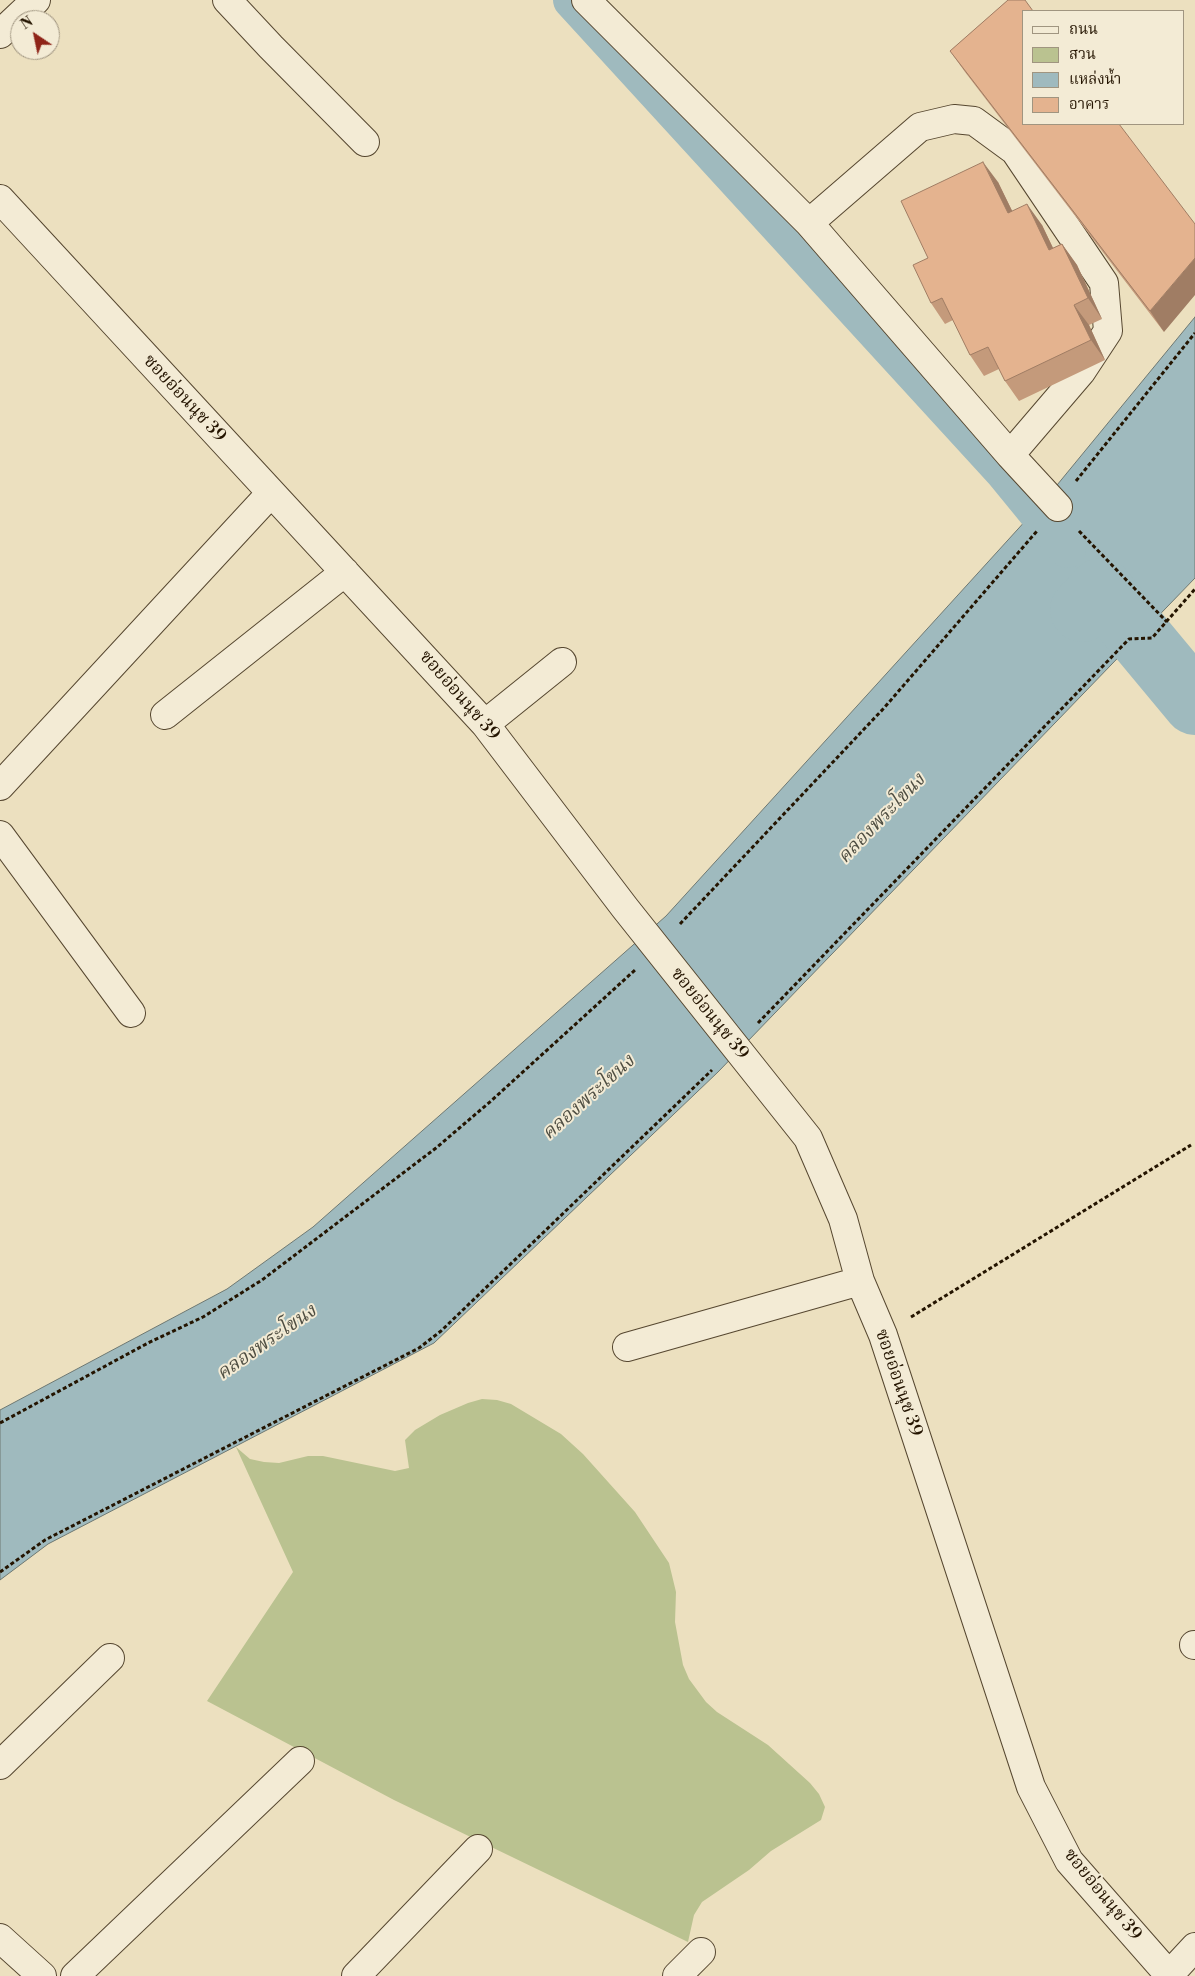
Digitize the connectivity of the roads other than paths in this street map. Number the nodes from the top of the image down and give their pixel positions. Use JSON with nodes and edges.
{"nodes":[{"id":1,"x":36,"y":0,"type":"edge"},
{"id":2,"x":227,"y":0,"type":"edge"},
{"id":3,"x":586,"y":0,"type":"edge"},
{"id":4,"x":0,"y":34,"type":"edge"},
{"id":5,"x":365,"y":142,"type":"dead end"},
{"id":6,"x":0,"y":199,"type":"edge"},
{"id":7,"x":809,"y":223,"type":"junction"},
{"id":8,"x":1010,"y":455,"type":"junction"},
{"id":9,"x":271,"y":493,"type":"junction"},
{"id":10,"x":1057,"y":519,"type":"road end"},
{"id":11,"x":345,"y":572,"type":"junction"},
{"id":12,"x":562,"y":662,"type":"dead end"},
{"id":13,"x":165,"y":715,"type":"dead end"},
{"id":14,"x":486,"y":724,"type":"junction"},
{"id":15,"x":0,"y":786,"type":"edge"},
{"id":16,"x":0,"y":835,"type":"edge"},
{"id":17,"x":130,"y":1013,"type":"dead end"},
{"id":18,"x":860,"y":1281,"type":"junction"},
{"id":19,"x":627,"y":1347,"type":"dead end"},
{"id":20,"x":110,"y":1658,"type":"dead end"},
{"id":21,"x":300,"y":1761,"type":"dead end"},
{"id":22,"x":0,"y":1766,"type":"edge"},
{"id":23,"x":478,"y":1850,"type":"dead end"},
{"id":24,"x":0,"y":1938,"type":"edge"},
{"id":25,"x":1195,"y":1947,"type":"edge"},
{"id":26,"x":701,"y":1952,"type":"dead end"},
{"id":27,"x":1170,"y":1975,"type":"edge"},
{"id":28,"x":42,"y":1976,"type":"edge"},
{"id":29,"x":76,"y":1976,"type":"edge"},
{"id":30,"x":356,"y":1976,"type":"edge"},
{"id":31,"x":677,"y":1976,"type":"edge"}],
"edges":[{"from":1,"to":4,"type":"street"},
{"from":2,"to":5,"type":"street"},
{"from":3,"to":7,"type":"street"},
{"from":6,"to":9,"type":"street","name":"ซอยอ่อนนุช 39"},
{"from":7,"to":8,"type":"street"},
{"from":7,"to":8,"type":"street"},
{"from":8,"to":10,"type":"street"},
{"from":9,"to":11,"type":"street","name":"ซอยอ่อนนุช 39"},
{"from":9,"to":15,"type":"street"},
{"from":11,"to":13,"type":"street"},
{"from":11,"to":14,"type":"street","name":"ซอยอ่อนนุช 39"},
{"from":12,"to":14,"type":"street"},
{"from":14,"to":18,"type":"street","name":"ซอยอ่อนนุช 39"},
{"from":16,"to":17,"type":"street"},
{"from":18,"to":19,"type":"street"},
{"from":18,"to":27,"type":"street","name":"ซอยอ่อนนุช 39"},
{"from":20,"to":22,"type":"street"},
{"from":21,"to":29,"type":"street"},
{"from":23,"to":30,"type":"street"},
{"from":24,"to":28,"type":"street"},
{"from":25,"to":27,"type":"street"},
{"from":26,"to":31,"type":"street"}]}
